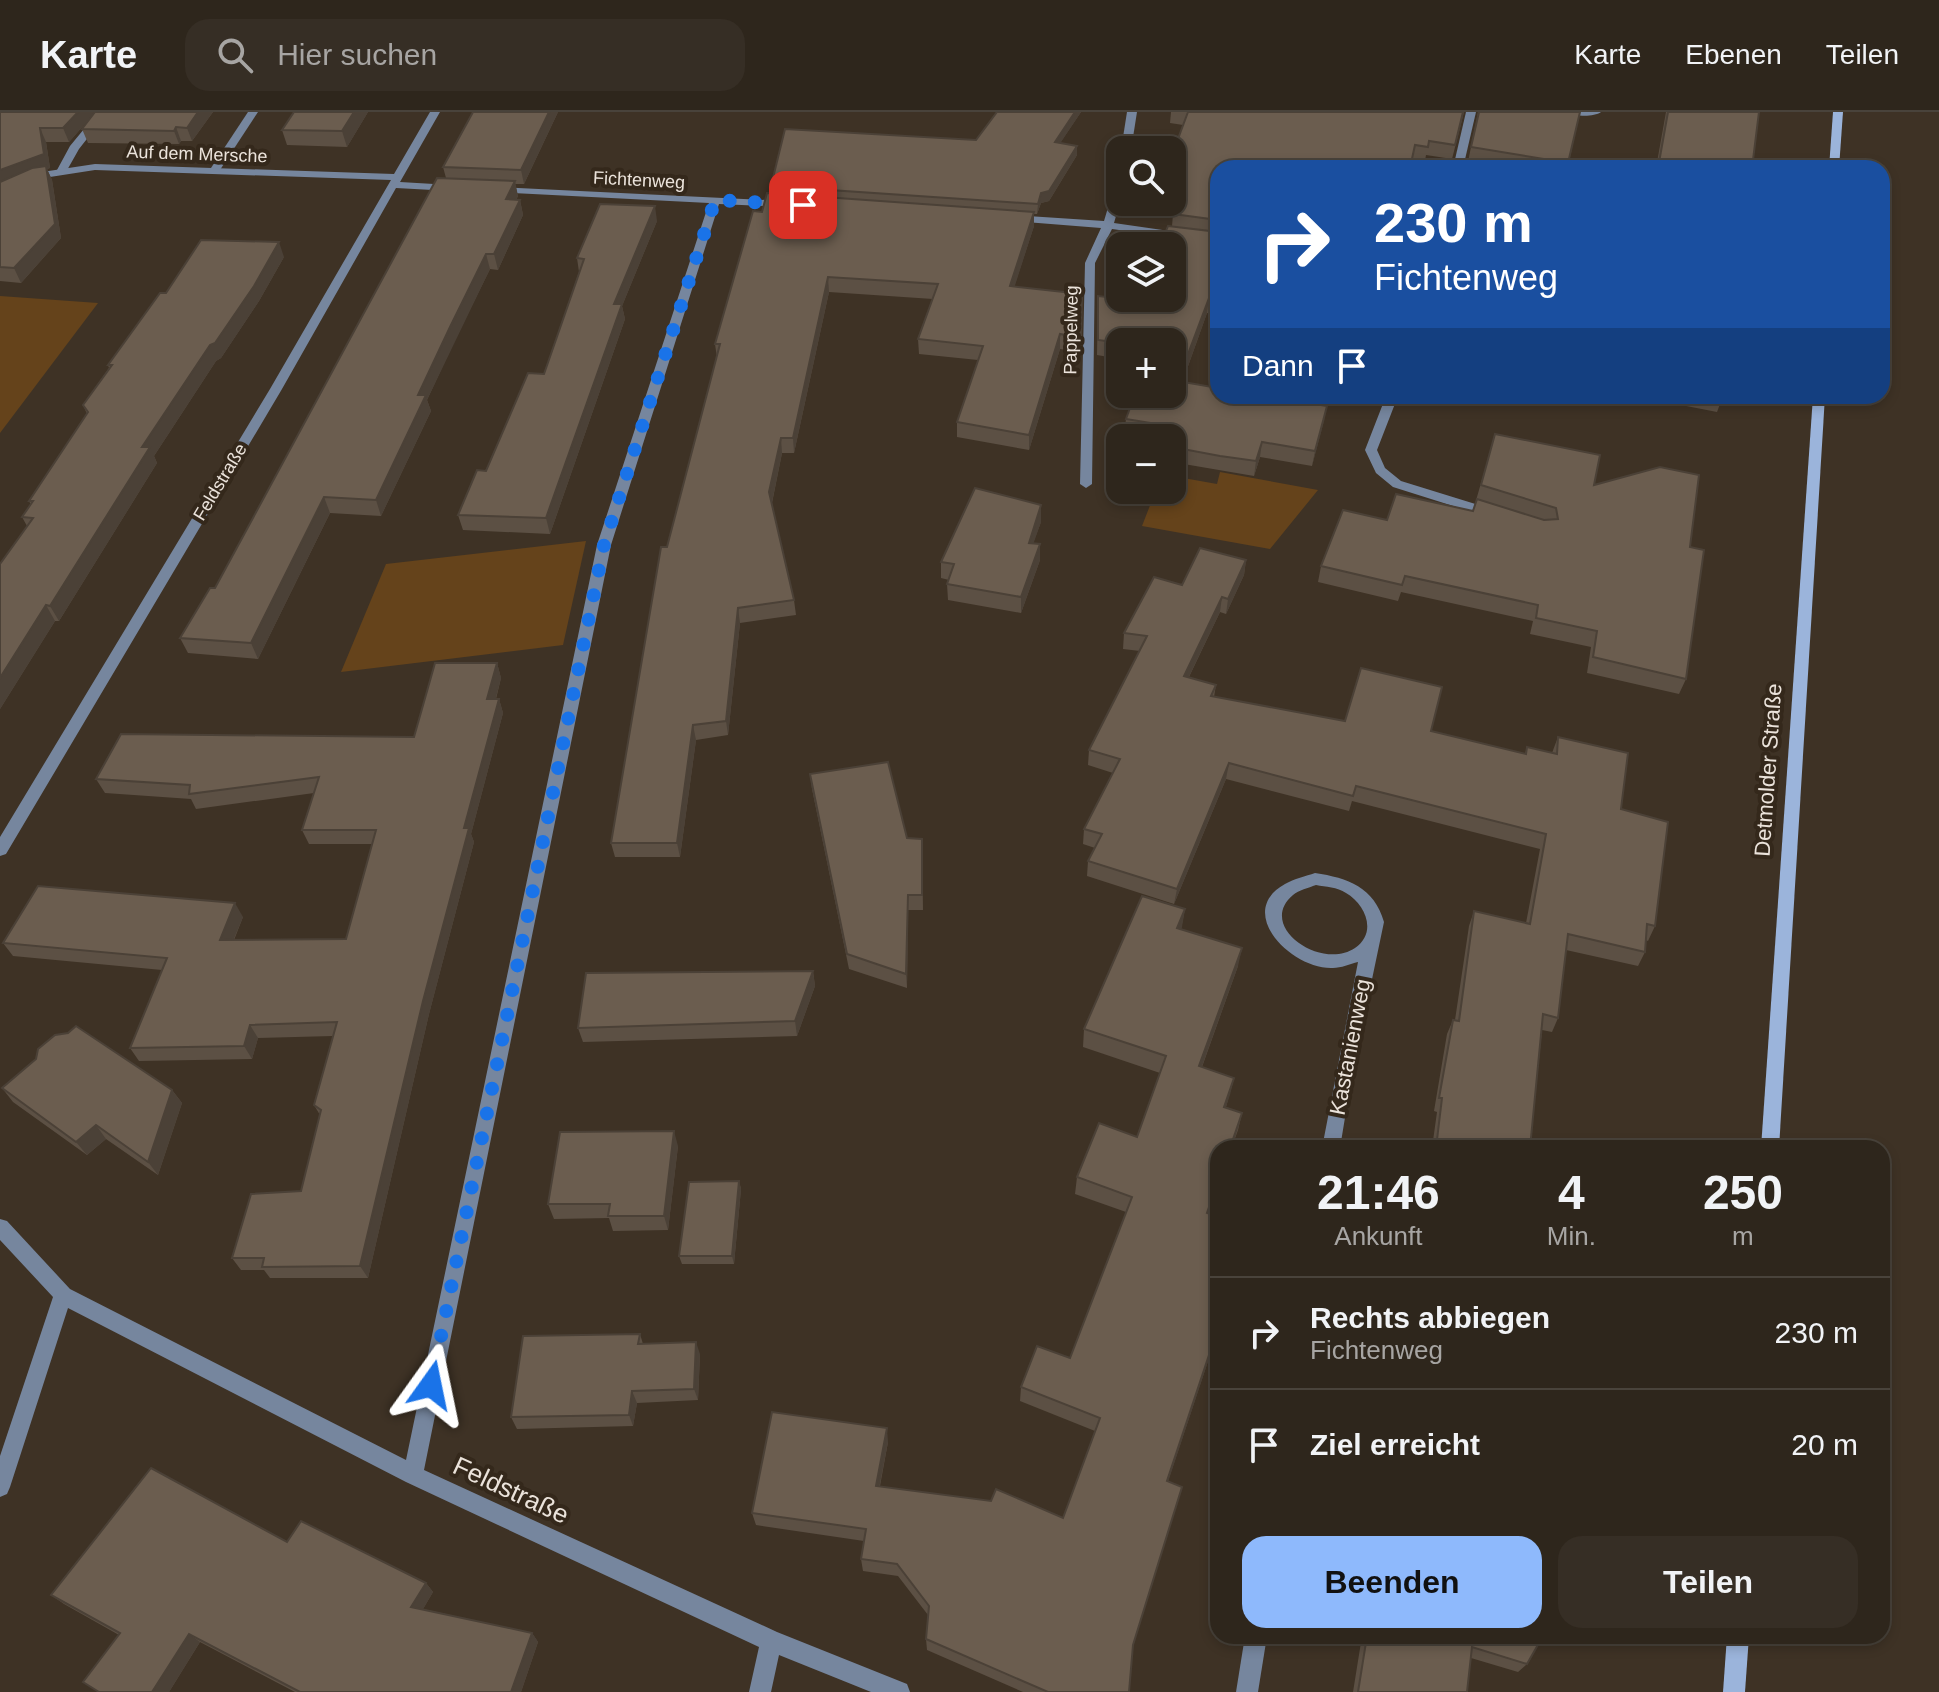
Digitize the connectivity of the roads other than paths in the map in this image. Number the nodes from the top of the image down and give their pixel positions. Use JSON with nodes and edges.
{"nodes":[{"id":1,"x":103,"y":112,"type":"edge"},
{"id":2,"x":253,"y":112,"type":"edge"},
{"id":3,"x":435,"y":112,"type":"edge"},
{"id":4,"x":1132,"y":112,"type":"edge"},
{"id":5,"x":1471,"y":112,"type":"edge"},
{"id":6,"x":1573,"y":112,"type":"edge"},
{"id":7,"x":1596,"y":112,"type":"edge"},
{"id":8,"x":1838,"y":112,"type":"edge"},
{"id":9,"x":1128,"y":136,"type":"edge"},
{"id":10,"x":1460,"y":160,"type":"edge"},
{"id":11,"x":1835,"y":160,"type":"edge"},
{"id":12,"x":62,"y":170,"type":"junction"},
{"id":13,"x":214,"y":171,"type":"junction"},
{"id":14,"x":395,"y":181,"type":"junction"},
{"id":15,"x":469,"y":189,"type":"edge"},
{"id":16,"x":485,"y":189,"type":"edge"},
{"id":17,"x":0,"y":193,"type":"edge"},
{"id":18,"x":715,"y":200,"type":"junction"},
{"id":19,"x":794,"y":204,"type":"edge"},
{"id":20,"x":1111,"y":216,"type":"edge"},
{"id":21,"x":999,"y":217,"type":"edge"},
{"id":22,"x":1108,"y":225,"type":"junction"},
{"id":23,"x":1210,"y":240,"type":"edge"},
{"id":24,"x":1389,"y":404,"type":"edge"},
{"id":25,"x":1818,"y":404,"type":"edge"},
{"id":26,"x":1086,"y":484,"type":"dead end"},
{"id":27,"x":1501,"y":516,"type":"edge"},
{"id":28,"x":0,"y":850,"type":"edge"},
{"id":29,"x":1369,"y":947,"type":"junction"},
{"id":30,"x":1333,"y":1140,"type":"edge"},
{"id":31,"x":1771,"y":1140,"type":"edge"},
{"id":32,"x":0,"y":1227,"type":"edge"},
{"id":33,"x":63,"y":1295,"type":"junction"},
{"id":34,"x":413,"y":1475,"type":"junction"},
{"id":35,"x":0,"y":1487,"type":"edge"},
{"id":36,"x":771,"y":1641,"type":"junction"},
{"id":37,"x":1255,"y":1644,"type":"edge"},
{"id":38,"x":1737,"y":1644,"type":"edge"},
{"id":39,"x":760,"y":1692,"type":"edge"},
{"id":40,"x":899,"y":1692,"type":"edge"},
{"id":41,"x":1247,"y":1692,"type":"edge"},
{"id":42,"x":1734,"y":1692,"type":"edge"}],
"edges":[{"from":1,"to":12,"type":"street"},
{"from":2,"to":13,"type":"street"},
{"from":3,"to":14,"type":"street","name":"Feldstraße"},
{"from":4,"to":9,"type":"street"},
{"from":5,"to":10,"type":"street"},
{"from":6,"to":7,"type":"street"},
{"from":8,"to":11,"type":"main road"},
{"from":12,"to":13,"type":"street","name":"Auf dem Mersche"},
{"from":12,"to":17,"type":"street","name":"Auf dem Mersche"},
{"from":13,"to":14,"type":"street","name":"Auf dem Mersche"},
{"from":14,"to":15,"type":"street"},
{"from":14,"to":28,"type":"street","name":"Feldstraße"},
{"from":16,"to":18,"type":"street","name":"Fichtenweg"},
{"from":18,"to":19,"type":"street","name":"Fichtenweg"},
{"from":18,"to":34,"type":"street"},
{"from":20,"to":22,"type":"street","name":"Pappelweg"},
{"from":21,"to":22,"type":"street"},
{"from":22,"to":23,"type":"street"},
{"from":22,"to":26,"type":"street","name":"Pappelweg"},
{"from":24,"to":27,"type":"street"},
{"from":25,"to":31,"type":"main road","name":"Detmolder Straße"},
{"from":29,"to":29,"type":"street","name":"Kastanienweg"},
{"from":29,"to":30,"type":"street","name":"Kastanienweg"},
{"from":32,"to":33,"type":"street","name":"Feldstraße"},
{"from":33,"to":34,"type":"street","name":"Feldstraße"},
{"from":33,"to":35,"type":"street"},
{"from":34,"to":36,"type":"street","name":"Feldstraße"},
{"from":36,"to":39,"type":"street"},
{"from":36,"to":40,"type":"street","name":"Feldstraße"},
{"from":37,"to":41,"type":"street"},
{"from":38,"to":42,"type":"main road"}]}
